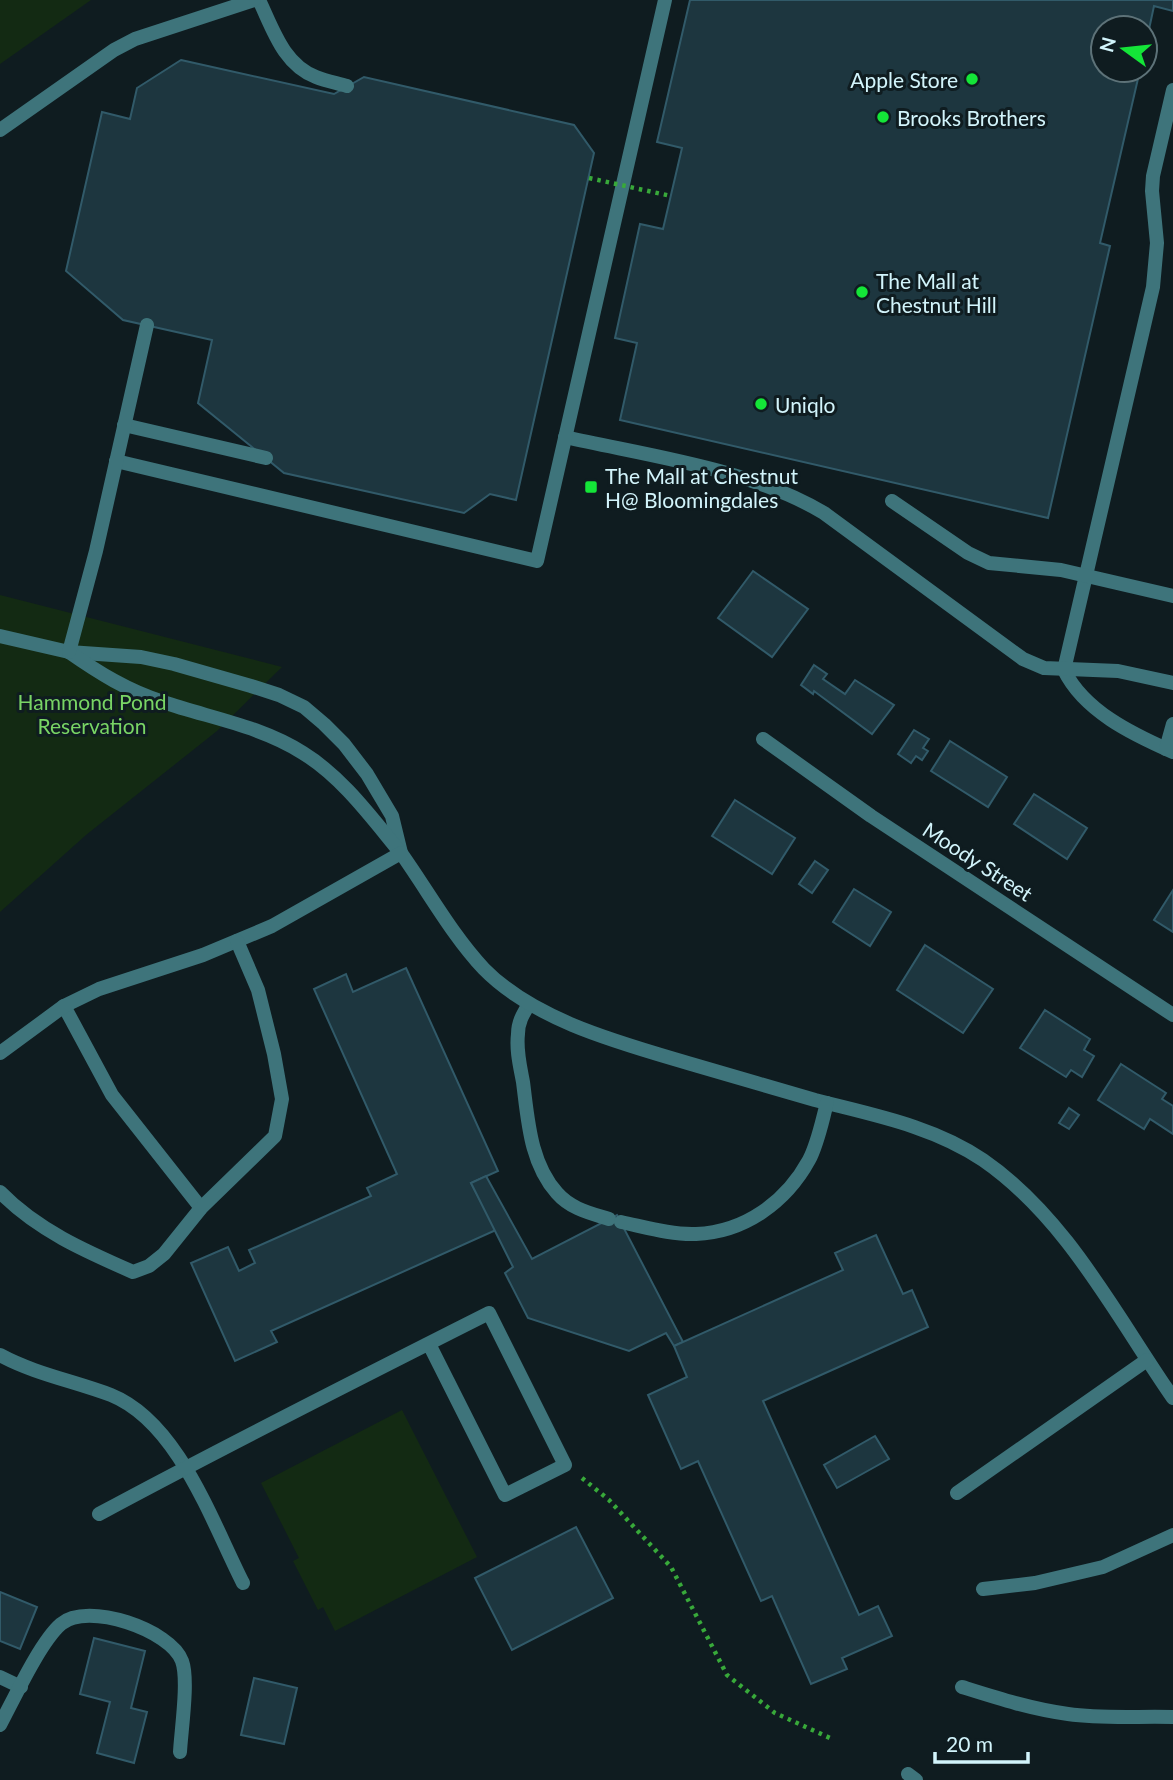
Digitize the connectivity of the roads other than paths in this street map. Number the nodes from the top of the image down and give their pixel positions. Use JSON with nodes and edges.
{"nodes":[{"id":1,"x":257,"y":0,"type":"edge"},
{"id":2,"x":665,"y":0,"type":"edge"},
{"id":3,"x":347,"y":86,"type":"dead end"},
{"id":4,"x":1173,"y":90,"type":"edge"},
{"id":5,"x":0,"y":130,"type":"edge"},
{"id":6,"x":147,"y":326,"type":"dead end"},
{"id":7,"x":124,"y":425,"type":"junction"},
{"id":8,"x":565,"y":437,"type":"junction"},
{"id":9,"x":266,"y":458,"type":"dead end"},
{"id":10,"x":116,"y":461,"type":"junction"},
{"id":11,"x":892,"y":501,"type":"dead end"},
{"id":12,"x":1086,"y":576,"type":"junction"},
{"id":13,"x":1173,"y":596,"type":"edge"},
{"id":14,"x":0,"y":636,"type":"edge"},
{"id":15,"x":69,"y":652,"type":"junction"},
{"id":16,"x":1063,"y":670,"type":"junction"},
{"id":17,"x":1173,"y":683,"type":"edge"},
{"id":18,"x":1173,"y":724,"type":"edge"},
{"id":19,"x":763,"y":739,"type":"dead end"},
{"id":20,"x":1170,"y":751,"type":"edge"},
{"id":21,"x":401,"y":853,"type":"junction"},
{"id":22,"x":237,"y":941,"type":"junction"},
{"id":23,"x":529,"y":1004,"type":"junction"},
{"id":24,"x":64,"y":1006,"type":"junction"},
{"id":25,"x":1173,"y":1015,"type":"edge"},
{"id":26,"x":0,"y":1053,"type":"edge"},
{"id":27,"x":827,"y":1103,"type":"junction"},
{"id":28,"x":0,"y":1192,"type":"edge"},
{"id":29,"x":201,"y":1208,"type":"junction"},
{"id":30,"x":429,"y":1344,"type":"junction"},
{"id":31,"x":0,"y":1355,"type":"edge"},
{"id":32,"x":1147,"y":1360,"type":"junction"},
{"id":33,"x":1173,"y":1398,"type":"edge"},
{"id":34,"x":185,"y":1467,"type":"junction"},
{"id":35,"x":957,"y":1493,"type":"dead end"},
{"id":36,"x":99,"y":1514,"type":"dead end"},
{"id":37,"x":1173,"y":1535,"type":"edge"},
{"id":38,"x":243,"y":1584,"type":"dead end"},
{"id":39,"x":983,"y":1590,"type":"dead end"},
{"id":40,"x":0,"y":1677,"type":"edge"},
{"id":41,"x":962,"y":1686,"type":"dead end"},
{"id":42,"x":21,"y":1687,"type":"junction"},
{"id":43,"x":1173,"y":1717,"type":"edge"},
{"id":44,"x":0,"y":1724,"type":"edge"},
{"id":45,"x":180,"y":1752,"type":"dead end"}],
"edges":[{"from":1,"to":3,"type":"street"},
{"from":1,"to":5,"type":"street"},
{"from":2,"to":8,"type":"street"},
{"from":4,"to":12,"type":"street"},
{"from":6,"to":7,"type":"street"},
{"from":7,"to":9,"type":"street"},
{"from":7,"to":10,"type":"street"},
{"from":8,"to":10,"type":"street"},
{"from":8,"to":16,"type":"street"},
{"from":10,"to":15,"type":"street"},
{"from":11,"to":12,"type":"street"},
{"from":12,"to":13,"type":"street"},
{"from":12,"to":16,"type":"street"},
{"from":14,"to":15,"type":"street"},
{"from":15,"to":21,"type":"street"},
{"from":15,"to":21,"type":"street"},
{"from":16,"to":17,"type":"street"},
{"from":16,"to":20,"type":"street"},
{"from":18,"to":20,"type":"street"},
{"from":19,"to":25,"type":"street","name":"Moody Street"},
{"from":21,"to":22,"type":"street"},
{"from":21,"to":23,"type":"street"},
{"from":22,"to":24,"type":"street"},
{"from":22,"to":29,"type":"street"},
{"from":23,"to":27,"type":"street"},
{"from":23,"to":27,"type":"street"},
{"from":24,"to":26,"type":"street"},
{"from":24,"to":29,"type":"street"},
{"from":27,"to":32,"type":"street"},
{"from":28,"to":29,"type":"street"},
{"from":30,"to":30,"type":"street"},
{"from":30,"to":34,"type":"street"},
{"from":31,"to":34,"type":"street"},
{"from":32,"to":33,"type":"street"},
{"from":32,"to":35,"type":"street"},
{"from":34,"to":36,"type":"street"},
{"from":34,"to":38,"type":"street"},
{"from":37,"to":39,"type":"street"},
{"from":40,"to":42,"type":"street"},
{"from":41,"to":43,"type":"street"},
{"from":42,"to":44,"type":"street"},
{"from":42,"to":45,"type":"street"}]}
